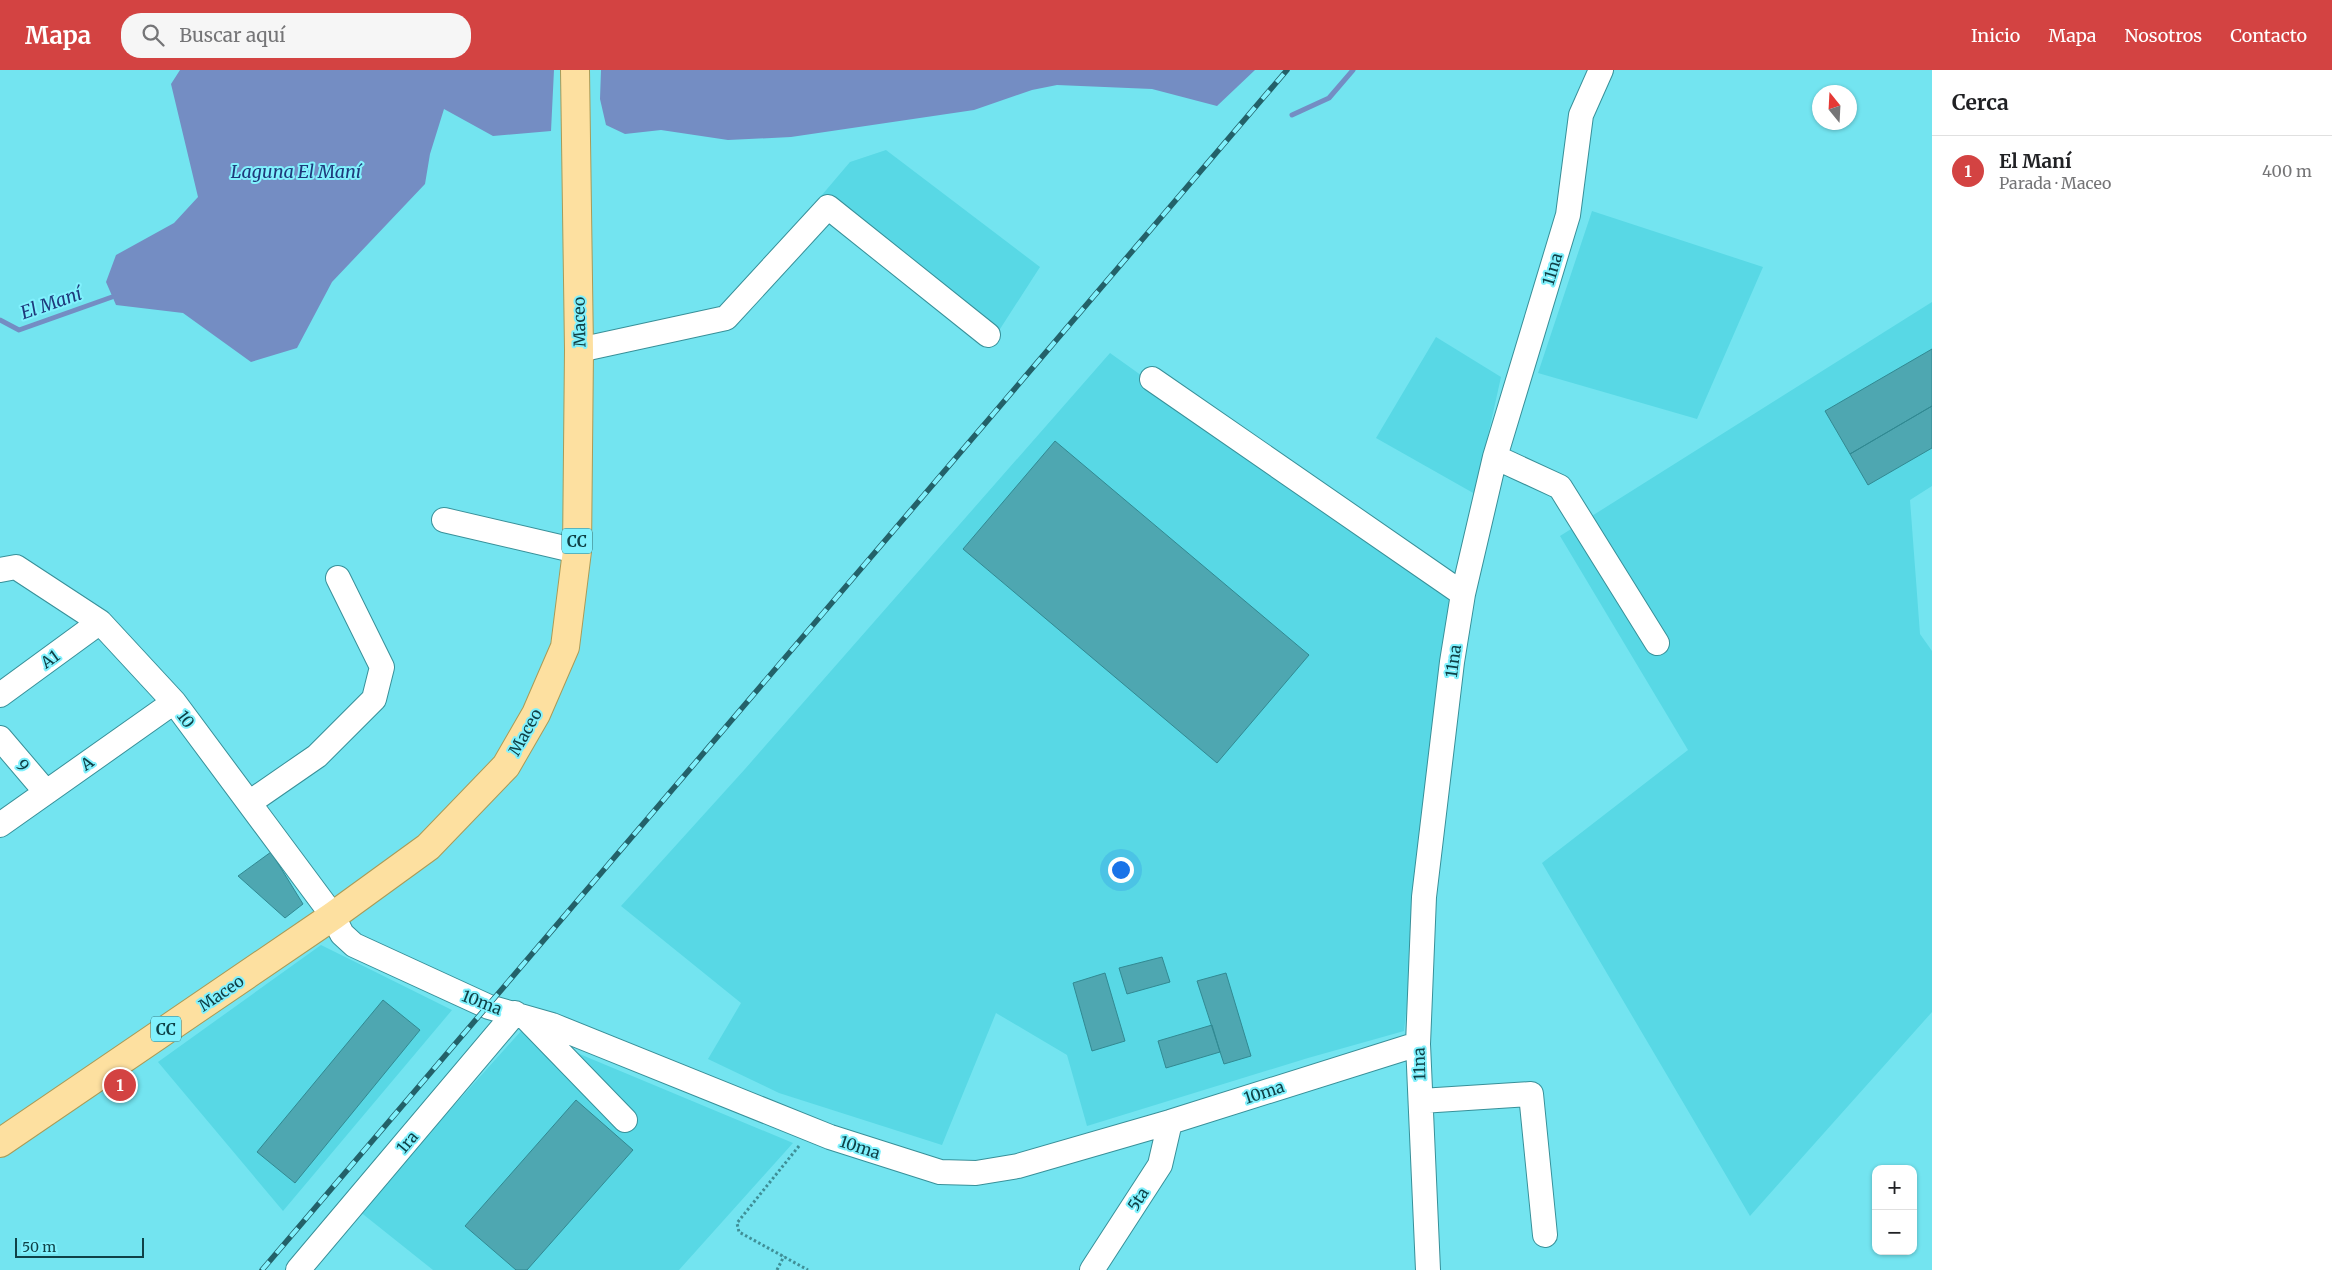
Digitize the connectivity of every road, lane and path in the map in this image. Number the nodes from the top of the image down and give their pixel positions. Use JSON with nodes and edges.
{"nodes":[{"id":1,"x":575,"y":70,"type":"edge"},
{"id":2,"x":1602,"y":70,"type":"edge"},
{"id":3,"x":988,"y":335,"type":"dead end"},
{"id":4,"x":579,"y":350,"type":"junction"},
{"id":5,"x":1152,"y":379,"type":"dead end"},
{"id":6,"x":1495,"y":457,"type":"junction"},
{"id":7,"x":444,"y":520,"type":"dead end"},
{"id":8,"x":577,"y":551,"type":"junction"},
{"id":9,"x":0,"y":570,"type":"edge"},
{"id":10,"x":338,"y":578,"type":"dead end"},
{"id":11,"x":1463,"y":594,"type":"junction"},
{"id":12,"x":100,"y":622,"type":"junction"},
{"id":13,"x":1657,"y":643,"type":"dead end"},
{"id":14,"x":0,"y":695,"type":"edge"},
{"id":15,"x":174,"y":702,"type":"junction"},
{"id":16,"x":0,"y":738,"type":"edge"},
{"id":17,"x":46,"y":792,"type":"junction"},
{"id":18,"x":250,"y":803,"type":"junction"},
{"id":19,"x":0,"y":824,"type":"edge"},
{"id":20,"x":333,"y":916,"type":"junction"},
{"id":21,"x":520,"y":1015,"type":"junction"},
{"id":22,"x":1418,"y":1044,"type":"junction"},
{"id":23,"x":1420,"y":1101,"type":"junction"},
{"id":24,"x":625,"y":1120,"type":"dead end"},
{"id":25,"x":1170,"y":1122,"type":"junction"},
{"id":26,"x":812,"y":1130,"type":"junction"},
{"id":27,"x":0,"y":1143,"type":"edge"},
{"id":28,"x":1545,"y":1234,"type":"dead end"},
{"id":29,"x":784,"y":1256,"type":"junction"},
{"id":30,"x":1097,"y":1268,"type":"edge"},
{"id":31,"x":298,"y":1270,"type":"edge"},
{"id":32,"x":777,"y":1270,"type":"edge"},
{"id":33,"x":808,"y":1270,"type":"edge"},
{"id":34,"x":1428,"y":1270,"type":"edge"}],
"edges":[{"from":1,"to":4,"type":"main road","name":"Maceo","number":"CC"},
{"from":2,"to":6,"type":"street","name":"11na"},
{"from":3,"to":4,"type":"street"},
{"from":4,"to":8,"type":"main road","name":"Maceo","number":"CC"},
{"from":5,"to":11,"type":"street"},
{"from":6,"to":11,"type":"street","name":"11na"},
{"from":6,"to":13,"type":"street"},
{"from":7,"to":8,"type":"street"},
{"from":8,"to":20,"type":"main road","name":"Maceo","number":"CC"},
{"from":9,"to":12,"type":"street","name":"10"},
{"from":10,"to":18,"type":"street"},
{"from":11,"to":22,"type":"street","name":"11na"},
{"from":12,"to":14,"type":"street","name":"A1"},
{"from":12,"to":15,"type":"street","name":"10"},
{"from":15,"to":17,"type":"street","name":"A"},
{"from":15,"to":18,"type":"street","name":"10"},
{"from":16,"to":17,"type":"street","name":"9"},
{"from":17,"to":19,"type":"street","name":"A"},
{"from":18,"to":20,"type":"street","name":"10"},
{"from":20,"to":21,"type":"street","name":"10ma"},
{"from":20,"to":27,"type":"main road","name":"Maceo","number":"CC"},
{"from":21,"to":24,"type":"street"},
{"from":21,"to":26,"type":"street","name":"10ma"},
{"from":21,"to":31,"type":"street","name":"1ra"},
{"from":22,"to":23,"type":"street","name":"11na"},
{"from":22,"to":25,"type":"street","name":"10ma"},
{"from":23,"to":28,"type":"street"},
{"from":23,"to":34,"type":"street","name":"11na"},
{"from":25,"to":26,"type":"street","name":"10ma"},
{"from":25,"to":30,"type":"street","name":"5ta"},
{"from":26,"to":29,"type":"path"},
{"from":29,"to":32,"type":"path"},
{"from":29,"to":33,"type":"path"}]}
